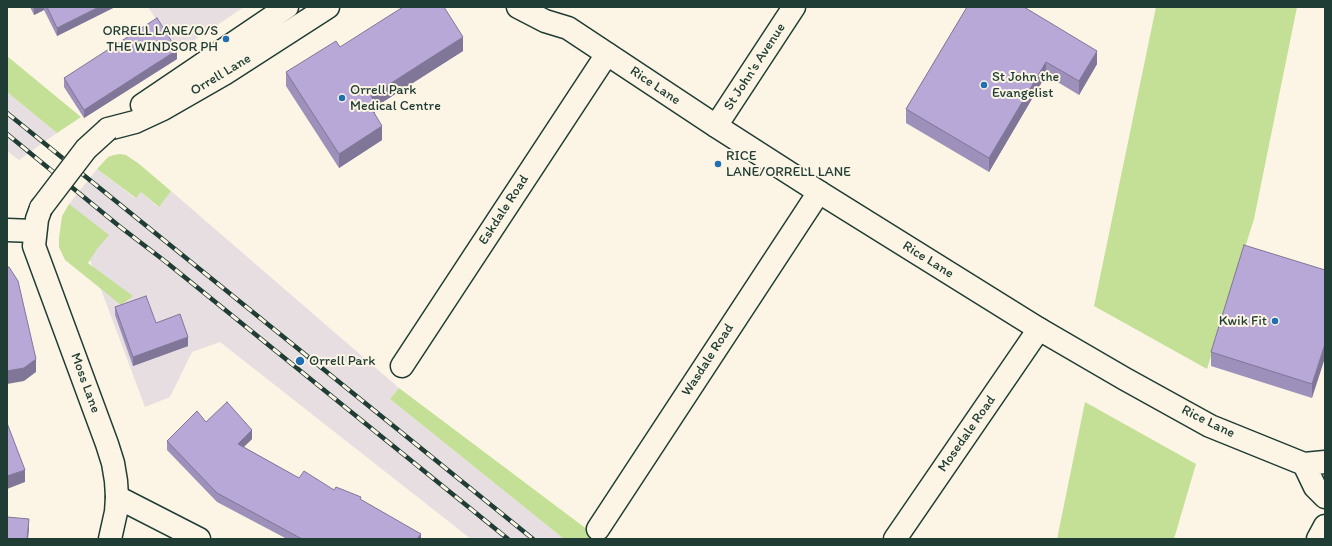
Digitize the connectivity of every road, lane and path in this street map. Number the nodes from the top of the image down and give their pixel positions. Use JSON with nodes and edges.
{"nodes":[{"id":1,"x":287,"y":7,"type":"edge"},
{"id":2,"x":328,"y":7,"type":"edge"},
{"id":3,"x":518,"y":7,"type":"edge"},
{"id":4,"x":551,"y":7,"type":"edge"},
{"id":5,"x":794,"y":7,"type":"edge"},
{"id":6,"x":568,"y":28,"type":"junction"},
{"id":7,"x":607,"y":54,"type":"junction"},
{"id":8,"x":716,"y":126,"type":"junction"},
{"id":9,"x":108,"y":129,"type":"junction"},
{"id":10,"x":819,"y":192,"type":"junction"},
{"id":11,"x":7,"y":230,"type":"edge"},
{"id":12,"x":34,"y":231,"type":"junction"},
{"id":13,"x":1040,"y":329,"type":"junction"},
{"id":14,"x":402,"y":366,"type":"dead end"},
{"id":15,"x":1325,"y":462,"type":"edge"},
{"id":16,"x":1304,"y":464,"type":"junction"},
{"id":17,"x":117,"y":497,"type":"junction"},
{"id":18,"x":1325,"y":497,"type":"edge"},
{"id":19,"x":1325,"y":526,"type":"edge"},
{"id":20,"x":598,"y":529,"type":"dead end"},
{"id":21,"x":110,"y":539,"type":"edge"},
{"id":22,"x":199,"y":539,"type":"edge"},
{"id":23,"x":894,"y":539,"type":"edge"},
{"id":24,"x":1318,"y":539,"type":"edge"}],
"edges":[{"from":1,"to":9,"type":"main road","name":"Orrell Lane"},
{"from":2,"to":9,"type":"main road","name":"Orrell Lane"},
{"from":3,"to":6,"type":"main road","name":"Rice Lane"},
{"from":4,"to":6,"type":"main road","name":"Rice Lane"},
{"from":5,"to":8,"type":"main road","name":"St John's Avenue"},
{"from":6,"to":7,"type":"main road","name":"Rice Lane"},
{"from":7,"to":8,"type":"main road","name":"Rice Lane"},
{"from":7,"to":14,"type":"main road","name":"Eskdale Road"},
{"from":8,"to":10,"type":"main road","name":"Rice Lane"},
{"from":9,"to":12,"type":"main road","name":"Orrell Lane","bridge":true},
{"from":10,"to":13,"type":"main road","name":"Rice Lane"},
{"from":10,"to":20,"type":"main road","name":"Wasdale Road"},
{"from":11,"to":12,"type":"main road"},
{"from":12,"to":17,"type":"main road","name":"Moss Lane"},
{"from":13,"to":16,"type":"main road","name":"Rice Lane"},
{"from":13,"to":23,"type":"main road","name":"Mosedale Road"},
{"from":15,"to":16,"type":"main road","name":"Rice Lane"},
{"from":16,"to":18,"type":"main road"},
{"from":17,"to":21,"type":"main road","name":"Moss Lane"},
{"from":17,"to":22,"type":"main road"},
{"from":19,"to":24,"type":"main road"}]}
